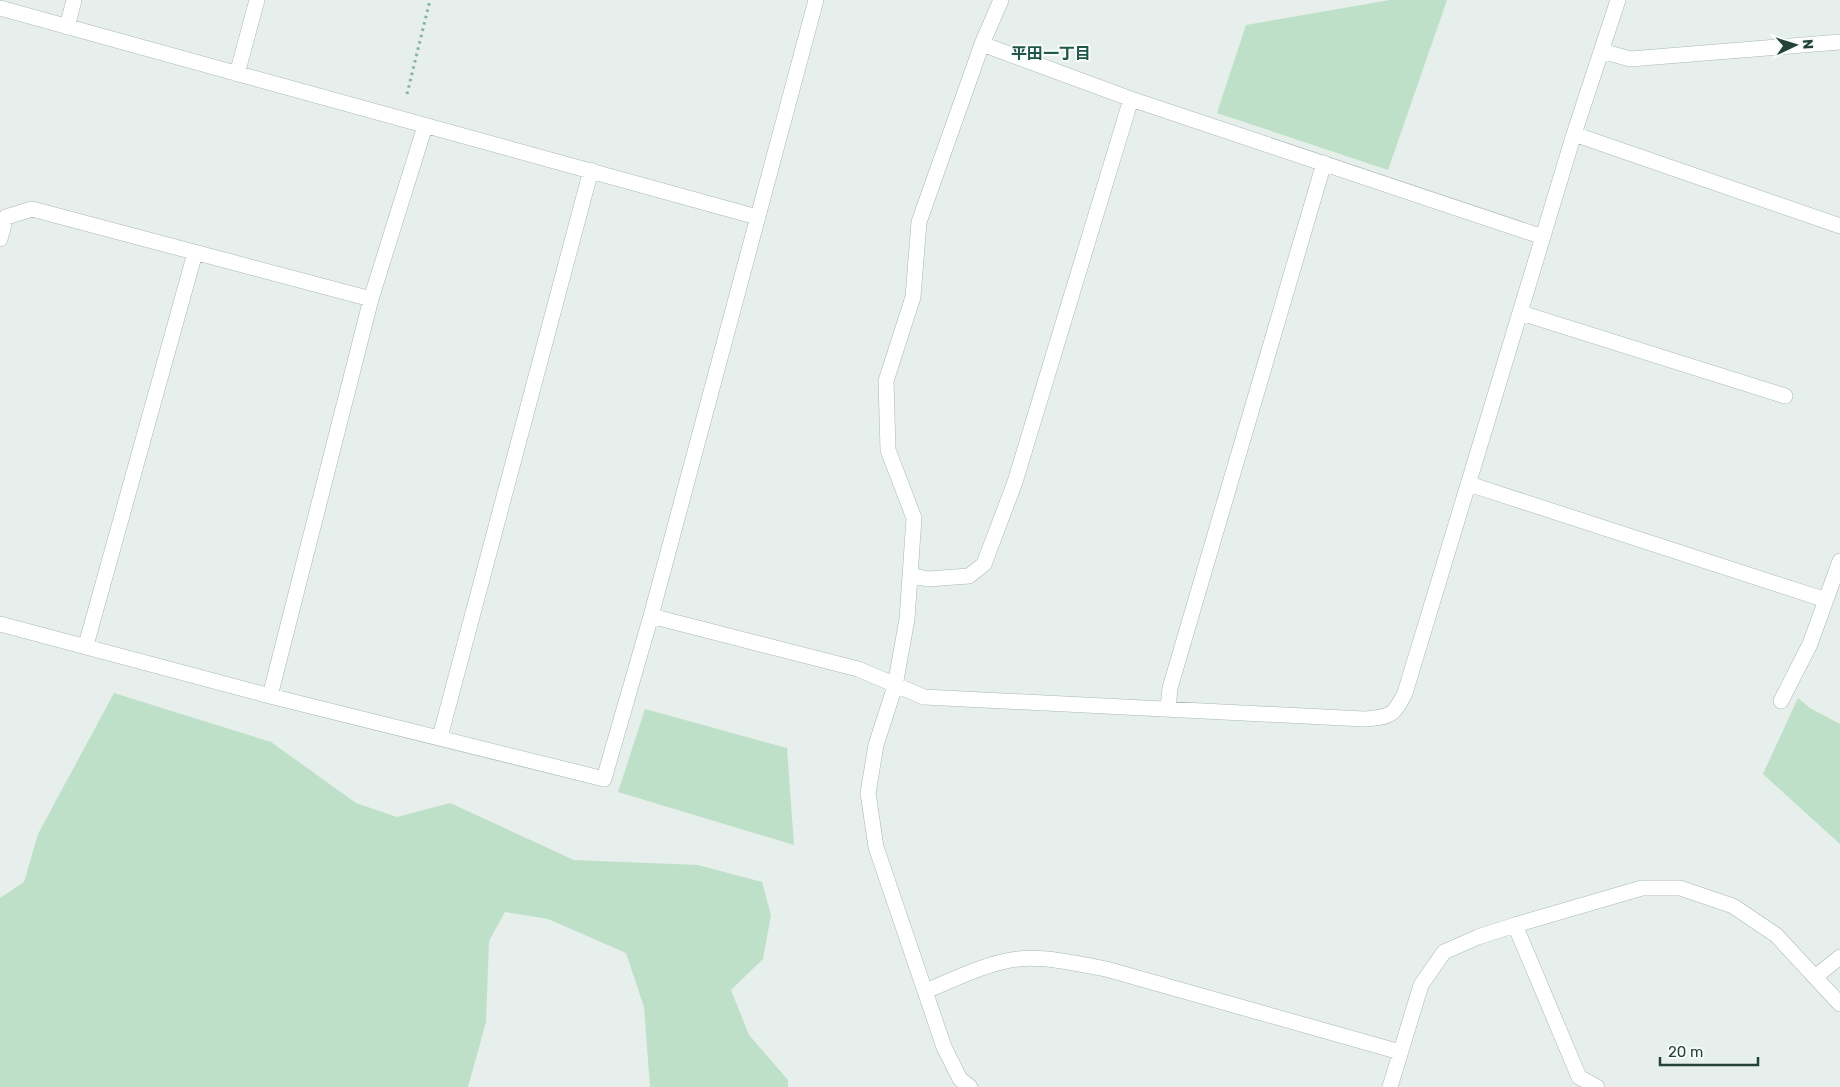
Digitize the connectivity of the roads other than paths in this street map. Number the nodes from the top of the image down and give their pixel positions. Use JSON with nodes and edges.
{"nodes":[{"id":1,"x":74,"y":0,"type":"edge"},
{"id":2,"x":257,"y":0,"type":"edge"},
{"id":3,"x":816,"y":0,"type":"edge"},
{"id":4,"x":1001,"y":0,"type":"edge"},
{"id":5,"x":1618,"y":0,"type":"edge"},
{"id":6,"x":0,"y":8,"type":"edge"},
{"id":7,"x":67,"y":27,"type":"junction"},
{"id":8,"x":1840,"y":42,"type":"edge"},
{"id":9,"x":982,"y":44,"type":"junction"},
{"id":10,"x":1602,"y":51,"type":"junction"},
{"id":11,"x":237,"y":74,"type":"junction"},
{"id":12,"x":1130,"y":99,"type":"junction"},
{"id":13,"x":425,"y":126,"type":"junction"},
{"id":14,"x":1574,"y":134,"type":"junction"},
{"id":15,"x":1324,"y":163,"type":"junction"},
{"id":16,"x":591,"y":170,"type":"junction"},
{"id":17,"x":757,"y":217,"type":"junction"},
{"id":18,"x":1840,"y":226,"type":"edge"},
{"id":19,"x":1543,"y":237,"type":"junction"},
{"id":20,"x":0,"y":239,"type":"edge"},
{"id":21,"x":195,"y":253,"type":"junction"},
{"id":22,"x":371,"y":299,"type":"junction"},
{"id":23,"x":1521,"y":313,"type":"junction"},
{"id":24,"x":1785,"y":396,"type":"dead end"},
{"id":25,"x":1469,"y":484,"type":"junction"},
{"id":26,"x":1840,"y":561,"type":"edge"},
{"id":27,"x":910,"y":575,"type":"junction"},
{"id":28,"x":1826,"y":600,"type":"junction"},
{"id":29,"x":651,"y":616,"type":"junction"},
{"id":30,"x":0,"y":624,"type":"edge"},
{"id":31,"x":86,"y":645,"type":"junction"},
{"id":32,"x":895,"y":686,"type":"junction"},
{"id":33,"x":270,"y":696,"type":"junction"},
{"id":34,"x":1781,"y":701,"type":"dead end"},
{"id":35,"x":1168,"y":709,"type":"junction"},
{"id":36,"x":440,"y":737,"type":"junction"},
{"id":37,"x":1515,"y":925,"type":"junction"},
{"id":38,"x":1840,"y":957,"type":"edge"},
{"id":39,"x":1815,"y":977,"type":"junction"},
{"id":40,"x":926,"y":991,"type":"junction"},
{"id":41,"x":1840,"y":1004,"type":"edge"},
{"id":42,"x":1400,"y":1052,"type":"junction"},
{"id":43,"x":970,"y":1087,"type":"edge"},
{"id":44,"x":1390,"y":1087,"type":"edge"},
{"id":45,"x":1597,"y":1087,"type":"edge"}],
"edges":[{"from":1,"to":7,"type":"street"},
{"from":2,"to":11,"type":"street"},
{"from":3,"to":17,"type":"street"},
{"from":4,"to":9,"type":"street"},
{"from":5,"to":10,"type":"street"},
{"from":6,"to":7,"type":"street"},
{"from":7,"to":11,"type":"street"},
{"from":8,"to":10,"type":"street"},
{"from":9,"to":12,"type":"street"},
{"from":9,"to":27,"type":"street"},
{"from":10,"to":14,"type":"street"},
{"from":11,"to":13,"type":"street"},
{"from":12,"to":15,"type":"street"},
{"from":12,"to":27,"type":"street"},
{"from":13,"to":16,"type":"street"},
{"from":13,"to":22,"type":"street"},
{"from":14,"to":18,"type":"street"},
{"from":14,"to":19,"type":"street"},
{"from":15,"to":19,"type":"street"},
{"from":15,"to":35,"type":"street"},
{"from":16,"to":17,"type":"street"},
{"from":16,"to":36,"type":"street"},
{"from":17,"to":29,"type":"street"},
{"from":19,"to":23,"type":"street"},
{"from":20,"to":21,"type":"street"},
{"from":21,"to":22,"type":"street"},
{"from":21,"to":31,"type":"street"},
{"from":22,"to":33,"type":"street"},
{"from":23,"to":24,"type":"street"},
{"from":23,"to":25,"type":"street"},
{"from":25,"to":28,"type":"street"},
{"from":25,"to":35,"type":"street"},
{"from":26,"to":28,"type":"street"},
{"from":27,"to":32,"type":"street"},
{"from":28,"to":34,"type":"street"},
{"from":29,"to":32,"type":"street"},
{"from":29,"to":36,"type":"street"},
{"from":30,"to":31,"type":"street"},
{"from":31,"to":33,"type":"street"},
{"from":32,"to":35,"type":"street"},
{"from":32,"to":40,"type":"street"},
{"from":33,"to":36,"type":"street"},
{"from":37,"to":39,"type":"street"},
{"from":37,"to":42,"type":"street"},
{"from":37,"to":45,"type":"street"},
{"from":38,"to":39,"type":"street"},
{"from":39,"to":41,"type":"street"},
{"from":40,"to":42,"type":"street"},
{"from":40,"to":43,"type":"street"},
{"from":42,"to":44,"type":"street"}]}
